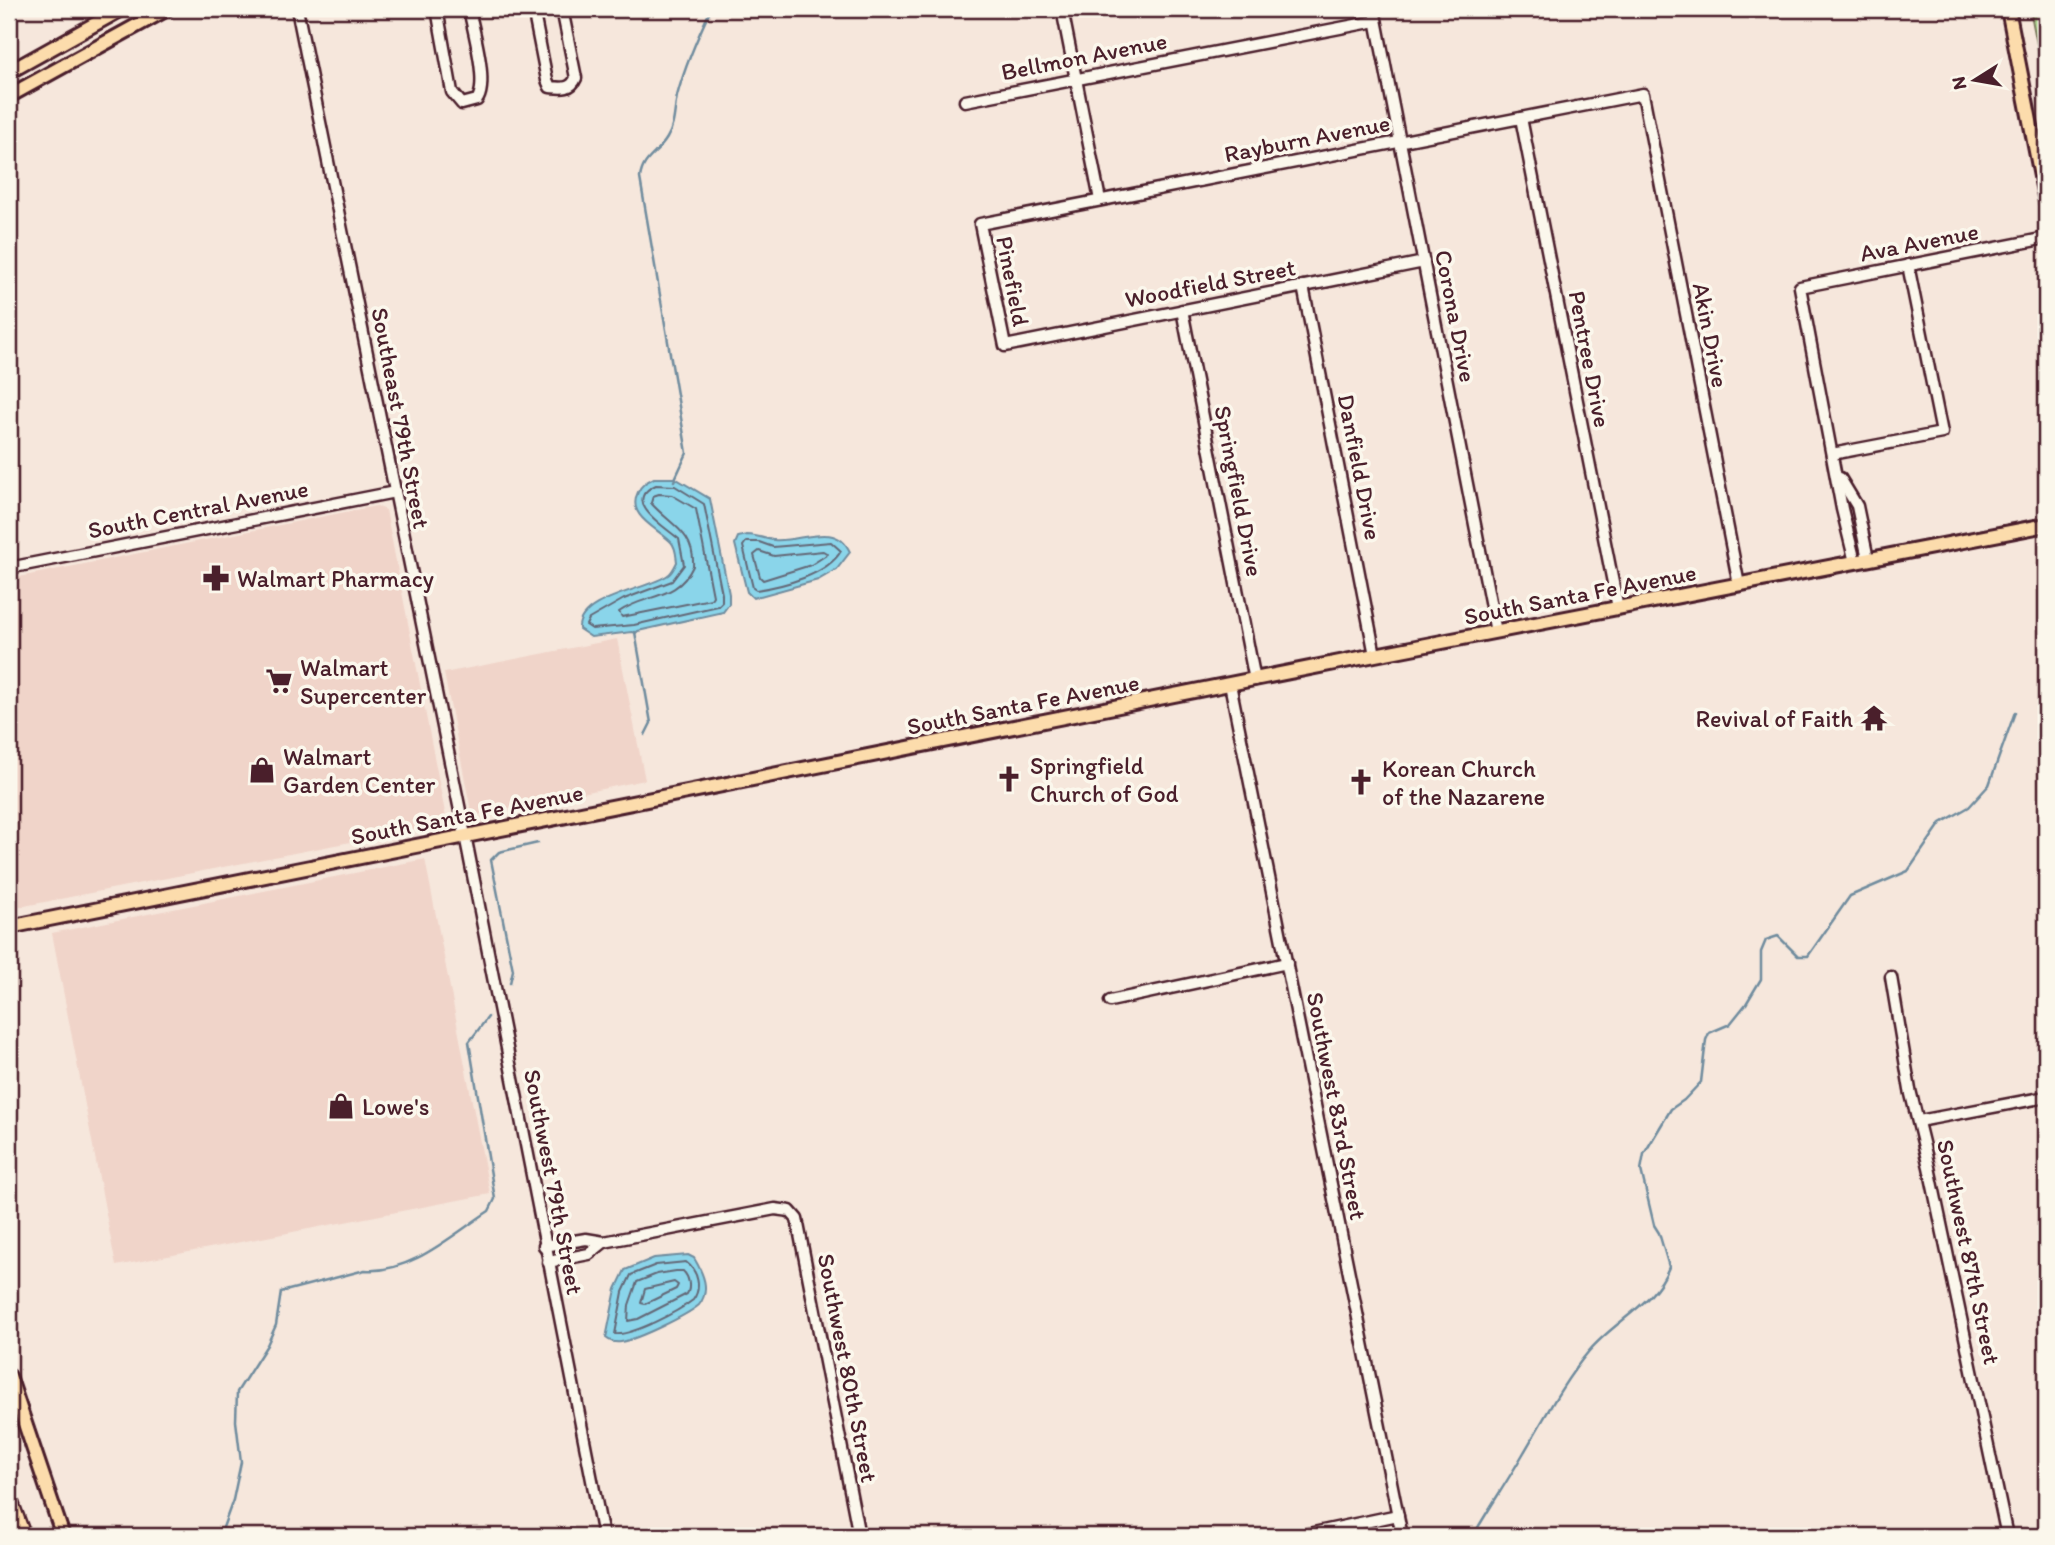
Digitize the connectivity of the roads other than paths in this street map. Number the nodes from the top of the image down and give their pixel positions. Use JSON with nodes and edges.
{"nodes":[{"id":1,"x":122,"y":9,"type":"edge"},
{"id":2,"x":167,"y":9,"type":"edge"},
{"id":3,"x":297,"y":9,"type":"edge"},
{"id":4,"x":437,"y":9,"type":"edge"},
{"id":5,"x":469,"y":9,"type":"edge"},
{"id":6,"x":533,"y":9,"type":"edge"},
{"id":7,"x":562,"y":9,"type":"edge"},
{"id":8,"x":1062,"y":9,"type":"edge"},
{"id":9,"x":1374,"y":9,"type":"edge"},
{"id":10,"x":2008,"y":9,"type":"edge"},
{"id":11,"x":1376,"y":21,"type":"junction"},
{"id":12,"x":9,"y":72,"type":"edge"},
{"id":13,"x":1076,"y":79,"type":"junction"},
{"id":14,"x":1643,"y":94,"type":"joint"},
{"id":15,"x":9,"y":96,"type":"edge"},
{"id":16,"x":965,"y":101,"type":"dead end"},
{"id":17,"x":1521,"y":118,"type":"junction"},
{"id":18,"x":1400,"y":142,"type":"junction"},
{"id":19,"x":1100,"y":200,"type":"junction"},
{"id":20,"x":2046,"y":202,"type":"edge"},
{"id":21,"x":980,"y":224,"type":"joint"},
{"id":22,"x":2046,"y":238,"type":"edge"},
{"id":23,"x":1424,"y":262,"type":"junction"},
{"id":24,"x":1908,"y":265,"type":"junction"},
{"id":25,"x":1303,"y":286,"type":"junction"},
{"id":26,"x":1182,"y":310,"type":"junction"},
{"id":27,"x":1004,"y":346,"type":"joint"},
{"id":28,"x":1832,"y":454,"type":"junction"},
{"id":29,"x":1836,"y":471,"type":"junction"},
{"id":30,"x":395,"y":492,"type":"junction"},
{"id":31,"x":2046,"y":525,"type":"edge"},
{"id":32,"x":1868,"y":559,"type":"junction"},
{"id":33,"x":1855,"y":562,"type":"junction"},
{"id":34,"x":9,"y":568,"type":"edge"},
{"id":35,"x":1739,"y":584,"type":"junction"},
{"id":36,"x":1618,"y":608,"type":"junction"},
{"id":37,"x":1496,"y":632,"type":"junction"},
{"id":38,"x":1376,"y":655,"type":"junction"},
{"id":39,"x":1255,"y":680,"type":"junction"},
{"id":40,"x":1230,"y":684,"type":"junction"},
{"id":41,"x":465,"y":835,"type":"junction"},
{"id":42,"x":9,"y":926,"type":"edge"},
{"id":43,"x":1287,"y":963,"type":"junction"},
{"id":44,"x":1891,"y":977,"type":"dead end"},
{"id":45,"x":1110,"y":1001,"type":"dead end"},
{"id":46,"x":2046,"y":1097,"type":"edge"},
{"id":47,"x":1919,"y":1121,"type":"junction"},
{"id":48,"x":604,"y":1242,"type":"junction"},
{"id":49,"x":544,"y":1246,"type":"junction"},
{"id":50,"x":548,"y":1262,"type":"junction"},
{"id":51,"x":9,"y":1376,"type":"edge"},
{"id":52,"x":9,"y":1498,"type":"edge"},
{"id":53,"x":1398,"y":1515,"type":"junction"},
{"id":54,"x":23,"y":1536,"type":"edge"},
{"id":55,"x":63,"y":1536,"type":"edge"},
{"id":56,"x":603,"y":1536,"type":"edge"},
{"id":57,"x":859,"y":1536,"type":"edge"},
{"id":58,"x":1299,"y":1536,"type":"edge"},
{"id":59,"x":1402,"y":1536,"type":"edge"},
{"id":60,"x":2007,"y":1536,"type":"edge"}],
"edges":[{"from":1,"to":12,"type":"main road"},
{"from":2,"to":15,"type":"main road"},
{"from":3,"to":30,"type":"street","name":"Southeast 79th Street"},
{"from":4,"to":5,"type":"street"},
{"from":6,"to":7,"type":"street"},
{"from":8,"to":13,"type":"street"},
{"from":9,"to":11,"type":"street","name":"Corona Drive"},
{"from":10,"to":20,"type":"main road"},
{"from":11,"to":13,"type":"street","name":"Bellmon Avenue"},
{"from":11,"to":18,"type":"street","name":"Corona Drive"},
{"from":13,"to":16,"type":"street","name":"Bellmon Avenue"},
{"from":13,"to":19,"type":"street"},
{"from":14,"to":17,"type":"street","name":"Rayburn Avenue"},
{"from":14,"to":35,"type":"street","name":"Akin Drive"},
{"from":17,"to":18,"type":"street","name":"Rayburn Avenue"},
{"from":17,"to":36,"type":"street","name":"Pentree Drive"},
{"from":18,"to":19,"type":"street","name":"Rayburn Avenue"},
{"from":18,"to":23,"type":"street","name":"Corona Drive"},
{"from":19,"to":21,"type":"street","name":"Rayburn Avenue"},
{"from":21,"to":27,"type":"street","name":"Pinefield"},
{"from":22,"to":24,"type":"street","name":"Ava Avenue"},
{"from":23,"to":25,"type":"street","name":"Woodfield Street"},
{"from":23,"to":37,"type":"street","name":"Corona Drive"},
{"from":24,"to":28,"type":"street","name":"Ava Avenue"},
{"from":24,"to":28,"type":"street"},
{"from":25,"to":26,"type":"street","name":"Woodfield Street"},
{"from":25,"to":38,"type":"street","name":"Danfield Drive"},
{"from":26,"to":27,"type":"street","name":"Woodfield Street"},
{"from":26,"to":39,"type":"street","name":"Springfield Drive"},
{"from":28,"to":29,"type":"street"},
{"from":29,"to":32,"type":"street"},
{"from":29,"to":33,"type":"street"},
{"from":30,"to":34,"type":"street","name":"South Central Avenue"},
{"from":30,"to":41,"type":"street","name":"Southeast 79th Street"},
{"from":31,"to":32,"type":"main road","name":"South Santa Fe Avenue"},
{"from":32,"to":33,"type":"main road","name":"South Santa Fe Avenue"},
{"from":33,"to":35,"type":"main road","name":"South Santa Fe Avenue"},
{"from":35,"to":36,"type":"main road","name":"South Santa Fe Avenue"},
{"from":36,"to":37,"type":"main road","name":"South Santa Fe Avenue"},
{"from":37,"to":38,"type":"main road","name":"South Santa Fe Avenue"},
{"from":38,"to":39,"type":"main road","name":"South Santa Fe Avenue"},
{"from":39,"to":40,"type":"main road","name":"South Santa Fe Avenue"},
{"from":40,"to":41,"type":"main road","name":"South Santa Fe Avenue"},
{"from":40,"to":43,"type":"street","name":"Southwest 83rd Street"},
{"from":41,"to":42,"type":"main road","name":"South Santa Fe Avenue"},
{"from":41,"to":49,"type":"street","name":"Southwest 79th Street"},
{"from":43,"to":45,"type":"street"},
{"from":43,"to":53,"type":"street","name":"Southwest 83rd Street"},
{"from":44,"to":47,"type":"street","name":"Southwest 87th Street"},
{"from":46,"to":47,"type":"street"},
{"from":47,"to":60,"type":"street","name":"Southwest 87th Street"},
{"from":48,"to":49,"type":"street"},
{"from":48,"to":50,"type":"street"},
{"from":48,"to":57,"type":"street","name":"Southwest 80th Street"},
{"from":49,"to":50,"type":"street","name":"Southwest 79th Street"},
{"from":50,"to":56,"type":"street","name":"Southwest 79th Street"},
{"from":51,"to":55,"type":"main road"},
{"from":52,"to":54,"type":"highway"},
{"from":53,"to":58,"type":"street"},
{"from":53,"to":59,"type":"street","name":"Southwest 83rd Street"}]}
